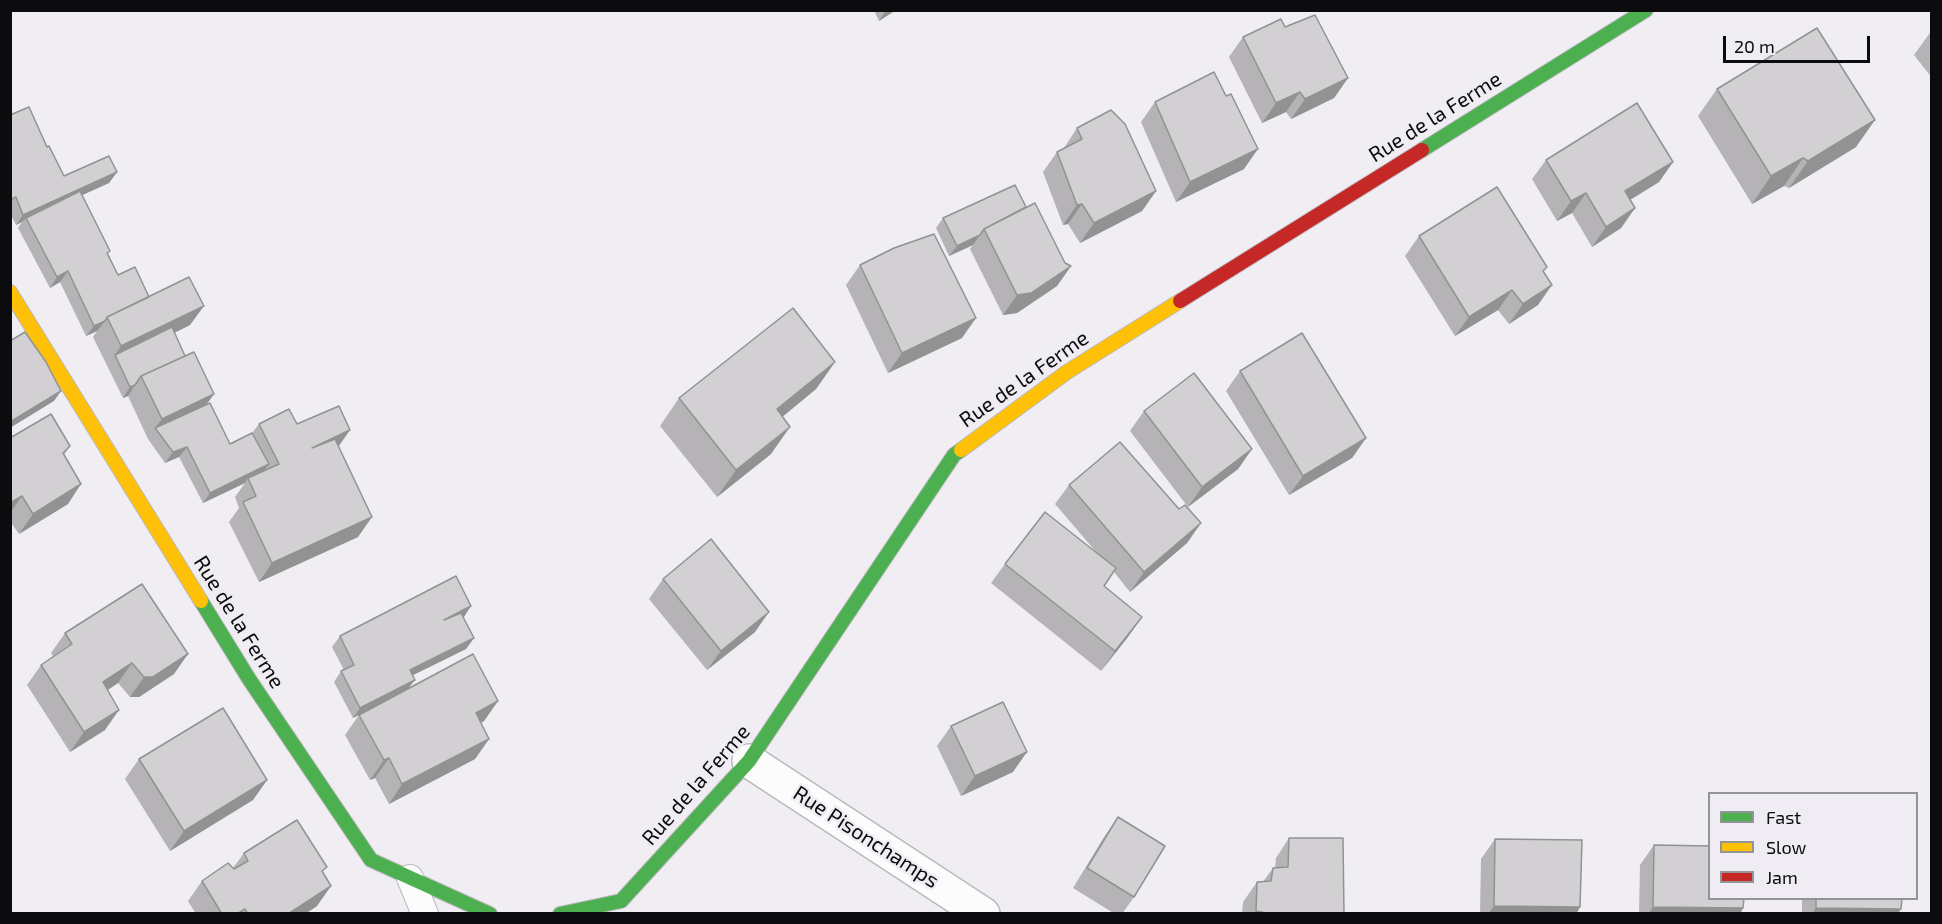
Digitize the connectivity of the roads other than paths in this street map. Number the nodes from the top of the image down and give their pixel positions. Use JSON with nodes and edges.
{"nodes":[{"id":1,"x":1646,"y":10,"type":"edge"},
{"id":2,"x":10,"y":292,"type":"edge"},
{"id":3,"x":749,"y":761,"type":"junction"},
{"id":4,"x":410,"y":878,"type":"junction"},
{"id":5,"x":617,"y":907,"type":"edge"},
{"id":6,"x":425,"y":914,"type":"edge"},
{"id":7,"x":490,"y":914,"type":"edge"},
{"id":8,"x":560,"y":914,"type":"edge"},
{"id":9,"x":983,"y":914,"type":"edge"}],
"edges":[{"from":1,"to":3,"type":"street","name":"Rue de la Ferme"},
{"from":2,"to":4,"type":"street","name":"Rue de la Ferme"},
{"from":3,"to":5,"type":"street","name":"Rue de la Ferme"},
{"from":3,"to":9,"type":"street","name":"Rue Pisonchamps"},
{"from":4,"to":6,"type":"lane"},
{"from":4,"to":7,"type":"street","name":"Rue de la Ferme"},
{"from":5,"to":8,"type":"street","name":"Rue de la Ferme"}]}
